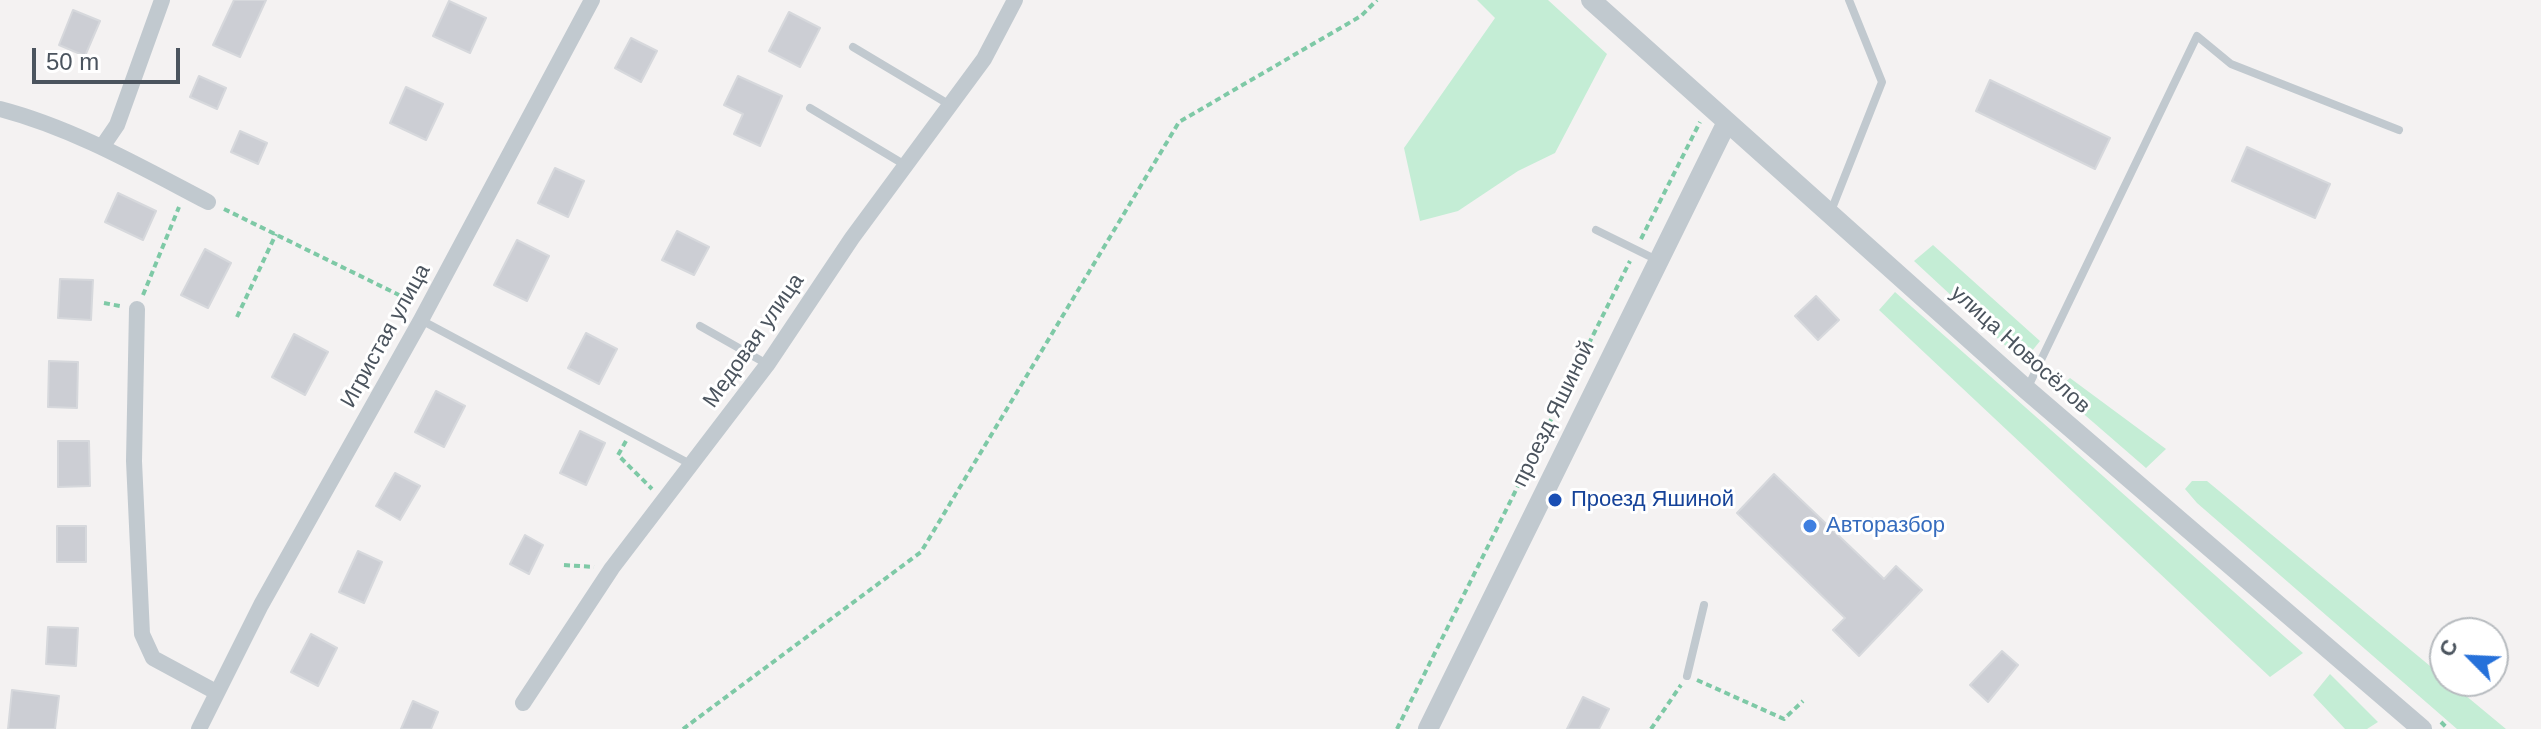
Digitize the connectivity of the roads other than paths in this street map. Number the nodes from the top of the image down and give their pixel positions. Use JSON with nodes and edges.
{"nodes":[{"id":1,"x":162,"y":0,"type":"edge"},
{"id":2,"x":592,"y":0,"type":"edge"},
{"id":3,"x":1015,"y":0,"type":"edge"},
{"id":4,"x":1591,"y":0,"type":"edge"},
{"id":5,"x":1849,"y":0,"type":"edge"},
{"id":6,"x":853,"y":47,"type":"dead end"},
{"id":7,"x":950,"y":105,"type":"junction"},
{"id":8,"x":810,"y":108,"type":"dead end"},
{"id":9,"x":0,"y":109,"type":"edge"},
{"id":10,"x":1727,"y":122,"type":"junction"},
{"id":11,"x":2399,"y":130,"type":"dead end"},
{"id":12,"x":102,"y":147,"type":"junction"},
{"id":13,"x":906,"y":166,"type":"junction"},
{"id":14,"x":208,"y":202,"type":"road end"},
{"id":15,"x":1830,"y":211,"type":"junction"},
{"id":16,"x":1596,"y":230,"type":"dead end"},
{"id":17,"x":1657,"y":261,"type":"junction"},
{"id":18,"x":137,"y":309,"type":"road end"},
{"id":19,"x":421,"y":320,"type":"junction"},
{"id":20,"x":700,"y":326,"type":"dead end"},
{"id":21,"x":767,"y":365,"type":"junction"},
{"id":22,"x":2027,"y":390,"type":"junction"},
{"id":23,"x":693,"y":466,"type":"junction"},
{"id":24,"x":1704,"y":605,"type":"dead end"},
{"id":25,"x":1687,"y":676,"type":"road end"},
{"id":26,"x":216,"y":692,"type":"junction"},
{"id":27,"x":523,"y":703,"type":"dead end"},
{"id":28,"x":199,"y":729,"type":"edge"},
{"id":29,"x":1428,"y":729,"type":"edge"},
{"id":30,"x":2422,"y":729,"type":"edge"}],
"edges":[{"from":1,"to":12,"type":"street"},
{"from":2,"to":19,"type":"street","name":"Игристая улица"},
{"from":3,"to":7,"type":"street","name":"Медовая улица"},
{"from":4,"to":10,"type":"street","name":"улица Новосёлов"},
{"from":5,"to":15,"type":"lane"},
{"from":6,"to":7,"type":"lane"},
{"from":7,"to":13,"type":"street","name":"Медовая улица"},
{"from":8,"to":13,"type":"lane"},
{"from":9,"to":12,"type":"street"},
{"from":10,"to":15,"type":"street","name":"улица Новосёлов"},
{"from":10,"to":17,"type":"street","name":"проезд Яшиной"},
{"from":11,"to":22,"type":"lane"},
{"from":12,"to":14,"type":"street"},
{"from":13,"to":21,"type":"street","name":"Медовая улица"},
{"from":15,"to":22,"type":"street","name":"улица Новосёлов"},
{"from":16,"to":17,"type":"lane"},
{"from":17,"to":29,"type":"street","name":"проезд Яшиной"},
{"from":18,"to":26,"type":"street"},
{"from":19,"to":23,"type":"lane"},
{"from":19,"to":26,"type":"street","name":"Игристая улица"},
{"from":20,"to":21,"type":"lane"},
{"from":21,"to":23,"type":"street","name":"Медовая улица"},
{"from":22,"to":30,"type":"street","name":"улица Новосёлов"},
{"from":23,"to":27,"type":"street","name":"Медовая улица"},
{"from":24,"to":25,"type":"lane"},
{"from":26,"to":28,"type":"street","name":"Игристая улица"}]}
